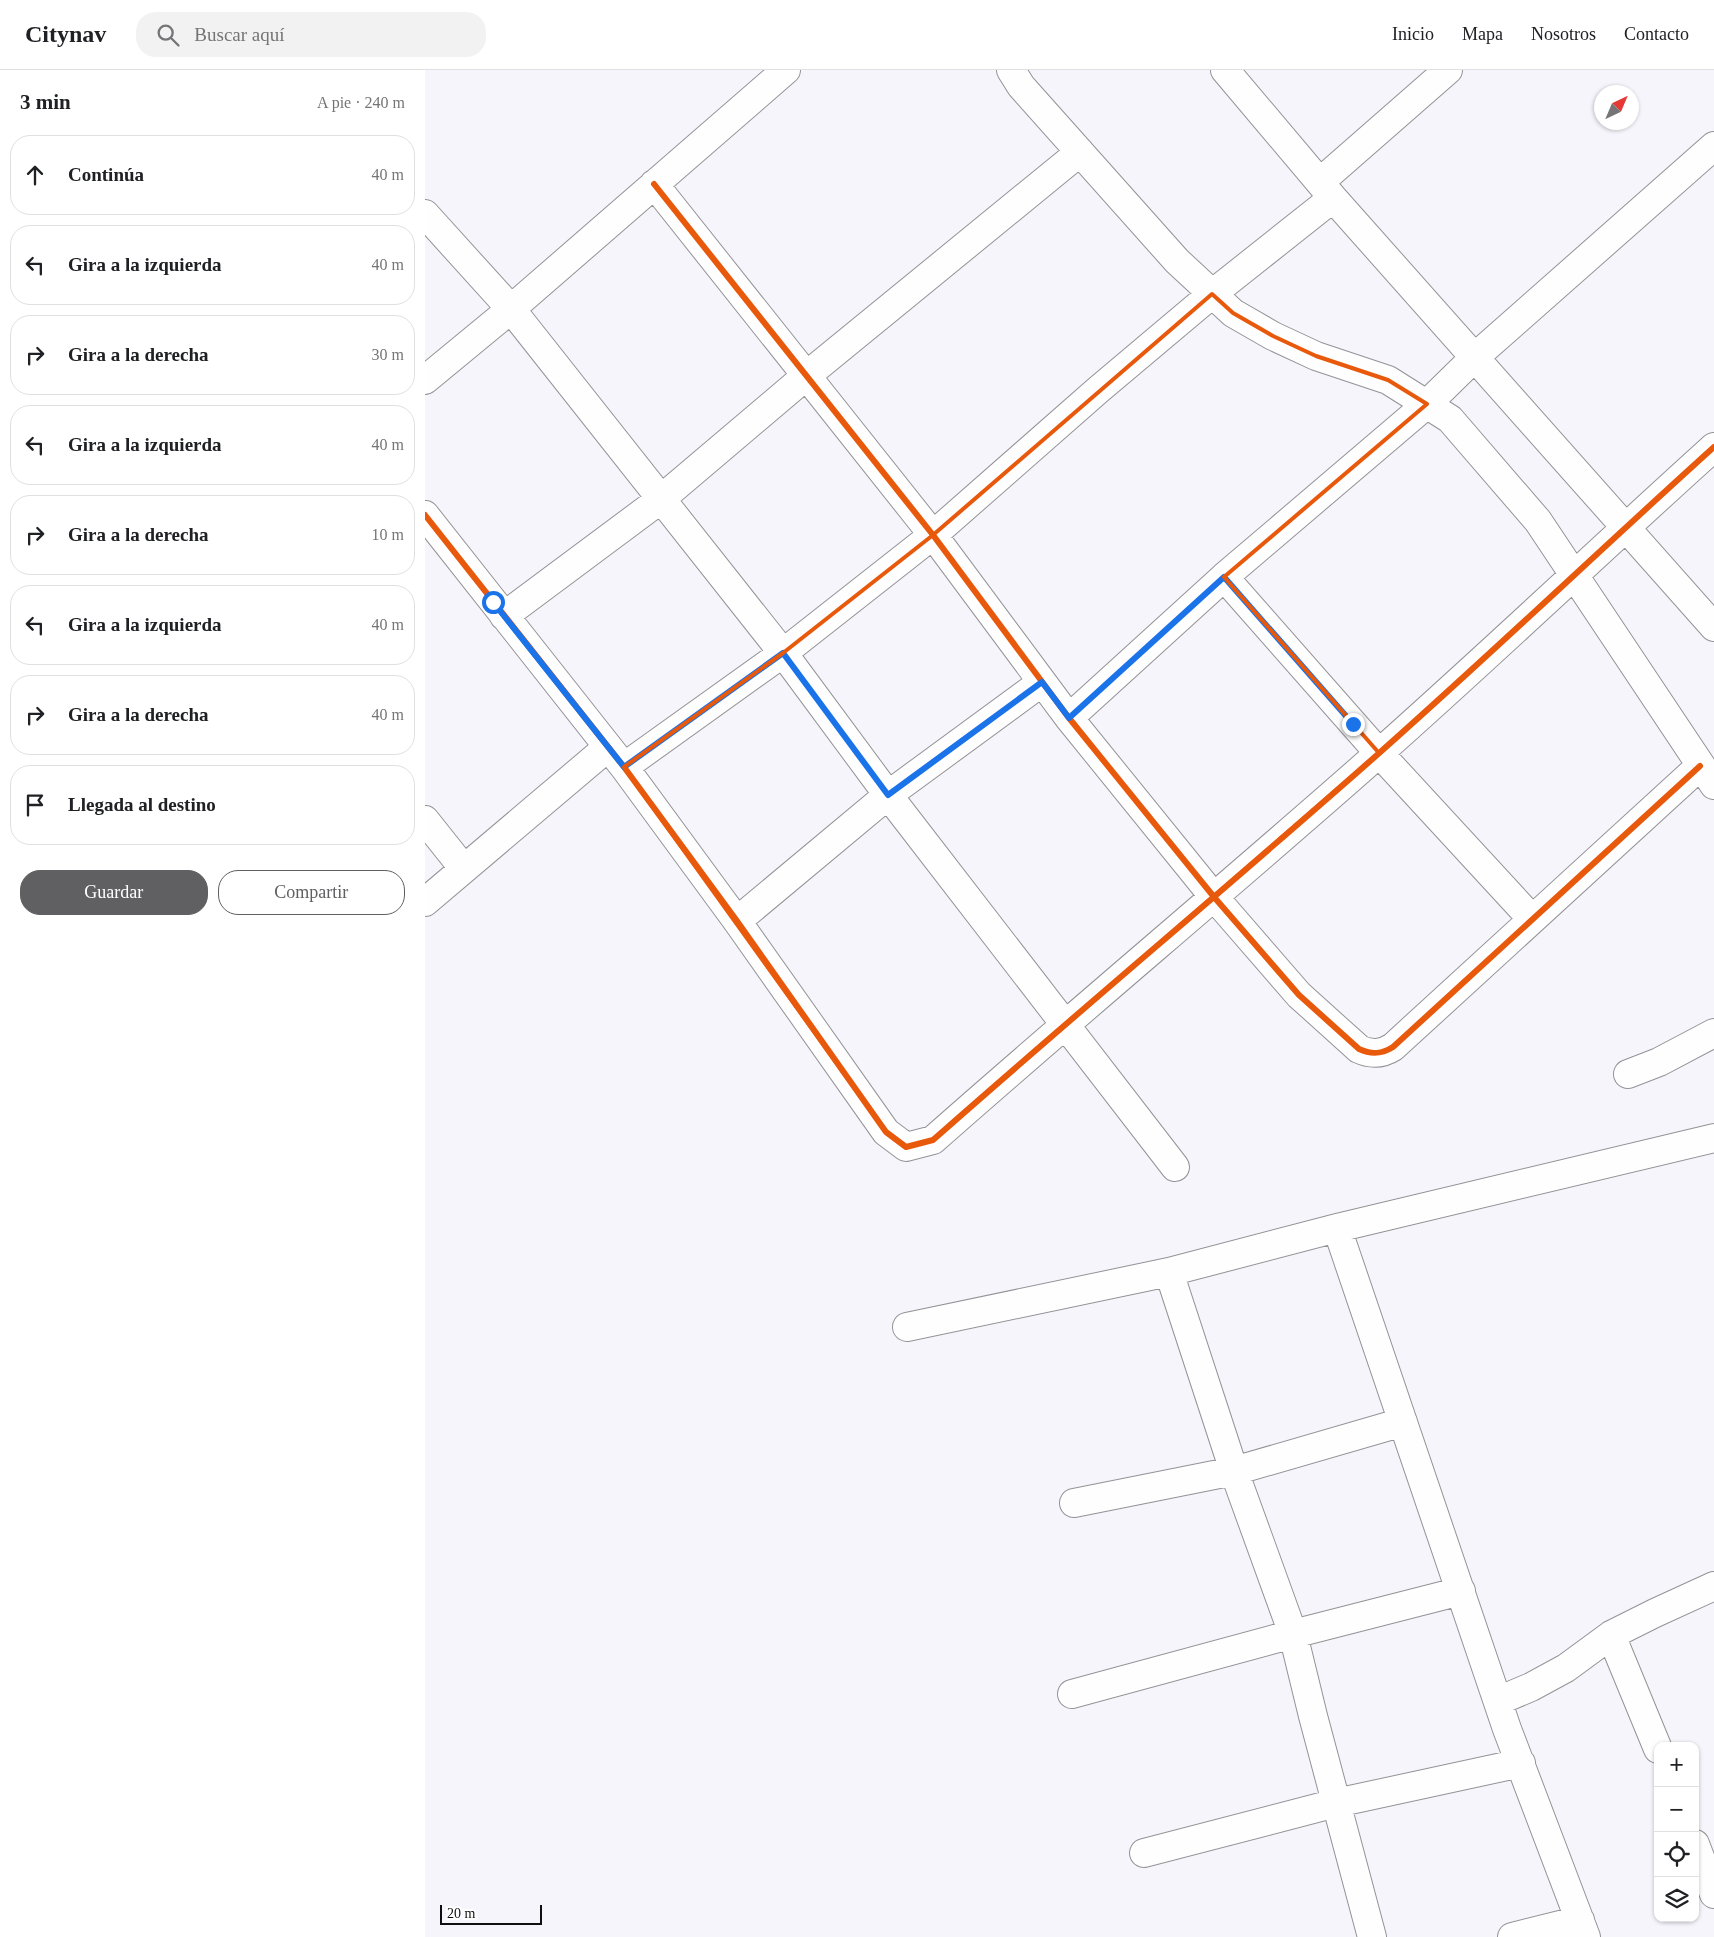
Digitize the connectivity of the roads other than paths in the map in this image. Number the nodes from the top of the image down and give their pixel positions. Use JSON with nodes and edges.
{"nodes":[{"id":1,"x":786,"y":70,"type":"edge"},
{"id":2,"x":1011,"y":70,"type":"edge"},
{"id":3,"x":1225,"y":70,"type":"edge"},
{"id":4,"x":1448,"y":70,"type":"edge"},
{"id":5,"x":1714,"y":146,"type":"edge"},
{"id":6,"x":1080,"y":152,"type":"junction"},
{"id":7,"x":654,"y":184,"type":"junction"},
{"id":8,"x":1327,"y":190,"type":"junction"},
{"id":9,"x":425,"y":214,"type":"edge"},
{"id":10,"x":1213,"y":294,"type":"junction"},
{"id":11,"x":511,"y":309,"type":"junction"},
{"id":12,"x":1475,"y":357,"type":"junction"},
{"id":13,"x":805,"y":376,"type":"junction"},
{"id":14,"x":425,"y":380,"type":"edge"},
{"id":15,"x":1427,"y":404,"type":"junction"},
{"id":16,"x":1714,"y":447,"type":"edge"},
{"id":17,"x":661,"y":499,"type":"junction"},
{"id":18,"x":425,"y":514,"type":"edge"},
{"id":19,"x":1625,"y":527,"type":"junction"},
{"id":20,"x":933,"y":535,"type":"junction"},
{"id":21,"x":1573,"y":575,"type":"junction"},
{"id":22,"x":1224,"y":577,"type":"junction"},
{"id":23,"x":504,"y":616,"type":"junction"},
{"id":24,"x":1714,"y":627,"type":"edge"},
{"id":25,"x":783,"y":653,"type":"junction"},
{"id":26,"x":1042,"y":682,"type":"junction"},
{"id":27,"x":1069,"y":718,"type":"junction"},
{"id":28,"x":1379,"y":753,"type":"junction"},
{"id":29,"x":616,"y":757,"type":"junction"},
{"id":30,"x":1707,"y":776,"type":"edge"},
{"id":31,"x":888,"y":795,"type":"junction"},
{"id":32,"x":425,"y":820,"type":"edge"},
{"id":33,"x":464,"y":869,"type":"junction"},
{"id":34,"x":1214,"y":897,"type":"junction"},
{"id":35,"x":425,"y":902,"type":"edge"},
{"id":36,"x":1532,"y":919,"type":"junction"},
{"id":37,"x":737,"y":921,"type":"junction"},
{"id":38,"x":1064,"y":1024,"type":"junction"},
{"id":39,"x":1714,"y":1033,"type":"edge"},
{"id":40,"x":1628,"y":1074,"type":"dead end"},
{"id":41,"x":1714,"y":1138,"type":"edge"},
{"id":42,"x":1175,"y":1167,"type":"dead end"},
{"id":43,"x":1337,"y":1228,"type":"junction"},
{"id":44,"x":1169,"y":1272,"type":"junction"},
{"id":45,"x":907,"y":1328,"type":"dead end"},
{"id":46,"x":1403,"y":1422,"type":"junction"},
{"id":47,"x":1235,"y":1471,"type":"junction"},
{"id":48,"x":1074,"y":1503,"type":"dead end"},
{"id":49,"x":1714,"y":1586,"type":"edge"},
{"id":50,"x":1461,"y":1591,"type":"junction"},
{"id":51,"x":1293,"y":1634,"type":"junction"},
{"id":52,"x":1611,"y":1635,"type":"junction"},
{"id":53,"x":1072,"y":1694,"type":"dead end"},
{"id":54,"x":1498,"y":1701,"type":"junction"},
{"id":55,"x":1655,"y":1742,"type":"edge"},
{"id":56,"x":1521,"y":1763,"type":"junction"},
{"id":57,"x":1336,"y":1803,"type":"junction"},
{"id":58,"x":1144,"y":1853,"type":"dead end"},
{"id":59,"x":1699,"y":1855,"type":"edge"},
{"id":60,"x":1714,"y":1894,"type":"edge"},
{"id":61,"x":1583,"y":1928,"type":"edge"},
{"id":62,"x":1372,"y":1937,"type":"edge"},
{"id":63,"x":1512,"y":1937,"type":"edge"}],
"edges":[{"from":1,"to":7,"type":"street"},
{"from":2,"to":6,"type":"street"},
{"from":3,"to":8,"type":"street"},
{"from":4,"to":8,"type":"street"},
{"from":5,"to":12,"type":"street"},
{"from":6,"to":10,"type":"street"},
{"from":6,"to":13,"type":"street"},
{"from":7,"to":11,"type":"street"},
{"from":7,"to":13,"type":"street"},
{"from":8,"to":10,"type":"street"},
{"from":8,"to":12,"type":"street"},
{"from":9,"to":11,"type":"street"},
{"from":10,"to":15,"type":"street"},
{"from":10,"to":20,"type":"street"},
{"from":11,"to":14,"type":"street"},
{"from":11,"to":17,"type":"street"},
{"from":12,"to":15,"type":"street"},
{"from":12,"to":19,"type":"street"},
{"from":13,"to":17,"type":"street"},
{"from":13,"to":20,"type":"street"},
{"from":15,"to":21,"type":"street"},
{"from":15,"to":22,"type":"street"},
{"from":16,"to":19,"type":"street"},
{"from":17,"to":23,"type":"street"},
{"from":17,"to":25,"type":"street"},
{"from":18,"to":23,"type":"street"},
{"from":19,"to":21,"type":"street"},
{"from":19,"to":24,"type":"street"},
{"from":20,"to":25,"type":"street"},
{"from":20,"to":26,"type":"street"},
{"from":21,"to":28,"type":"street"},
{"from":21,"to":30,"type":"street"},
{"from":22,"to":27,"type":"street"},
{"from":22,"to":28,"type":"street"},
{"from":23,"to":29,"type":"street"},
{"from":25,"to":29,"type":"street"},
{"from":25,"to":31,"type":"street"},
{"from":26,"to":27,"type":"street"},
{"from":26,"to":31,"type":"street"},
{"from":27,"to":34,"type":"street"},
{"from":28,"to":34,"type":"street"},
{"from":28,"to":36,"type":"street"},
{"from":29,"to":33,"type":"street"},
{"from":29,"to":37,"type":"street"},
{"from":30,"to":36,"type":"street"},
{"from":31,"to":37,"type":"street"},
{"from":31,"to":38,"type":"street"},
{"from":32,"to":33,"type":"street"},
{"from":33,"to":35,"type":"street"},
{"from":34,"to":36,"type":"street"},
{"from":34,"to":38,"type":"street"},
{"from":37,"to":38,"type":"street"},
{"from":38,"to":42,"type":"street"},
{"from":39,"to":40,"type":"street"},
{"from":41,"to":43,"type":"street"},
{"from":43,"to":44,"type":"street"},
{"from":43,"to":46,"type":"street"},
{"from":44,"to":45,"type":"street"},
{"from":44,"to":47,"type":"street"},
{"from":46,"to":47,"type":"street"},
{"from":46,"to":50,"type":"street"},
{"from":47,"to":48,"type":"street"},
{"from":47,"to":51,"type":"street"},
{"from":49,"to":52,"type":"street"},
{"from":50,"to":51,"type":"street"},
{"from":50,"to":54,"type":"street"},
{"from":51,"to":53,"type":"street"},
{"from":51,"to":57,"type":"street"},
{"from":52,"to":54,"type":"street"},
{"from":52,"to":55,"type":"street"},
{"from":54,"to":56,"type":"street"},
{"from":56,"to":57,"type":"street"},
{"from":56,"to":61,"type":"street"},
{"from":57,"to":58,"type":"street"},
{"from":57,"to":62,"type":"street"},
{"from":59,"to":60,"type":"street"},
{"from":61,"to":63,"type":"street"}]}
